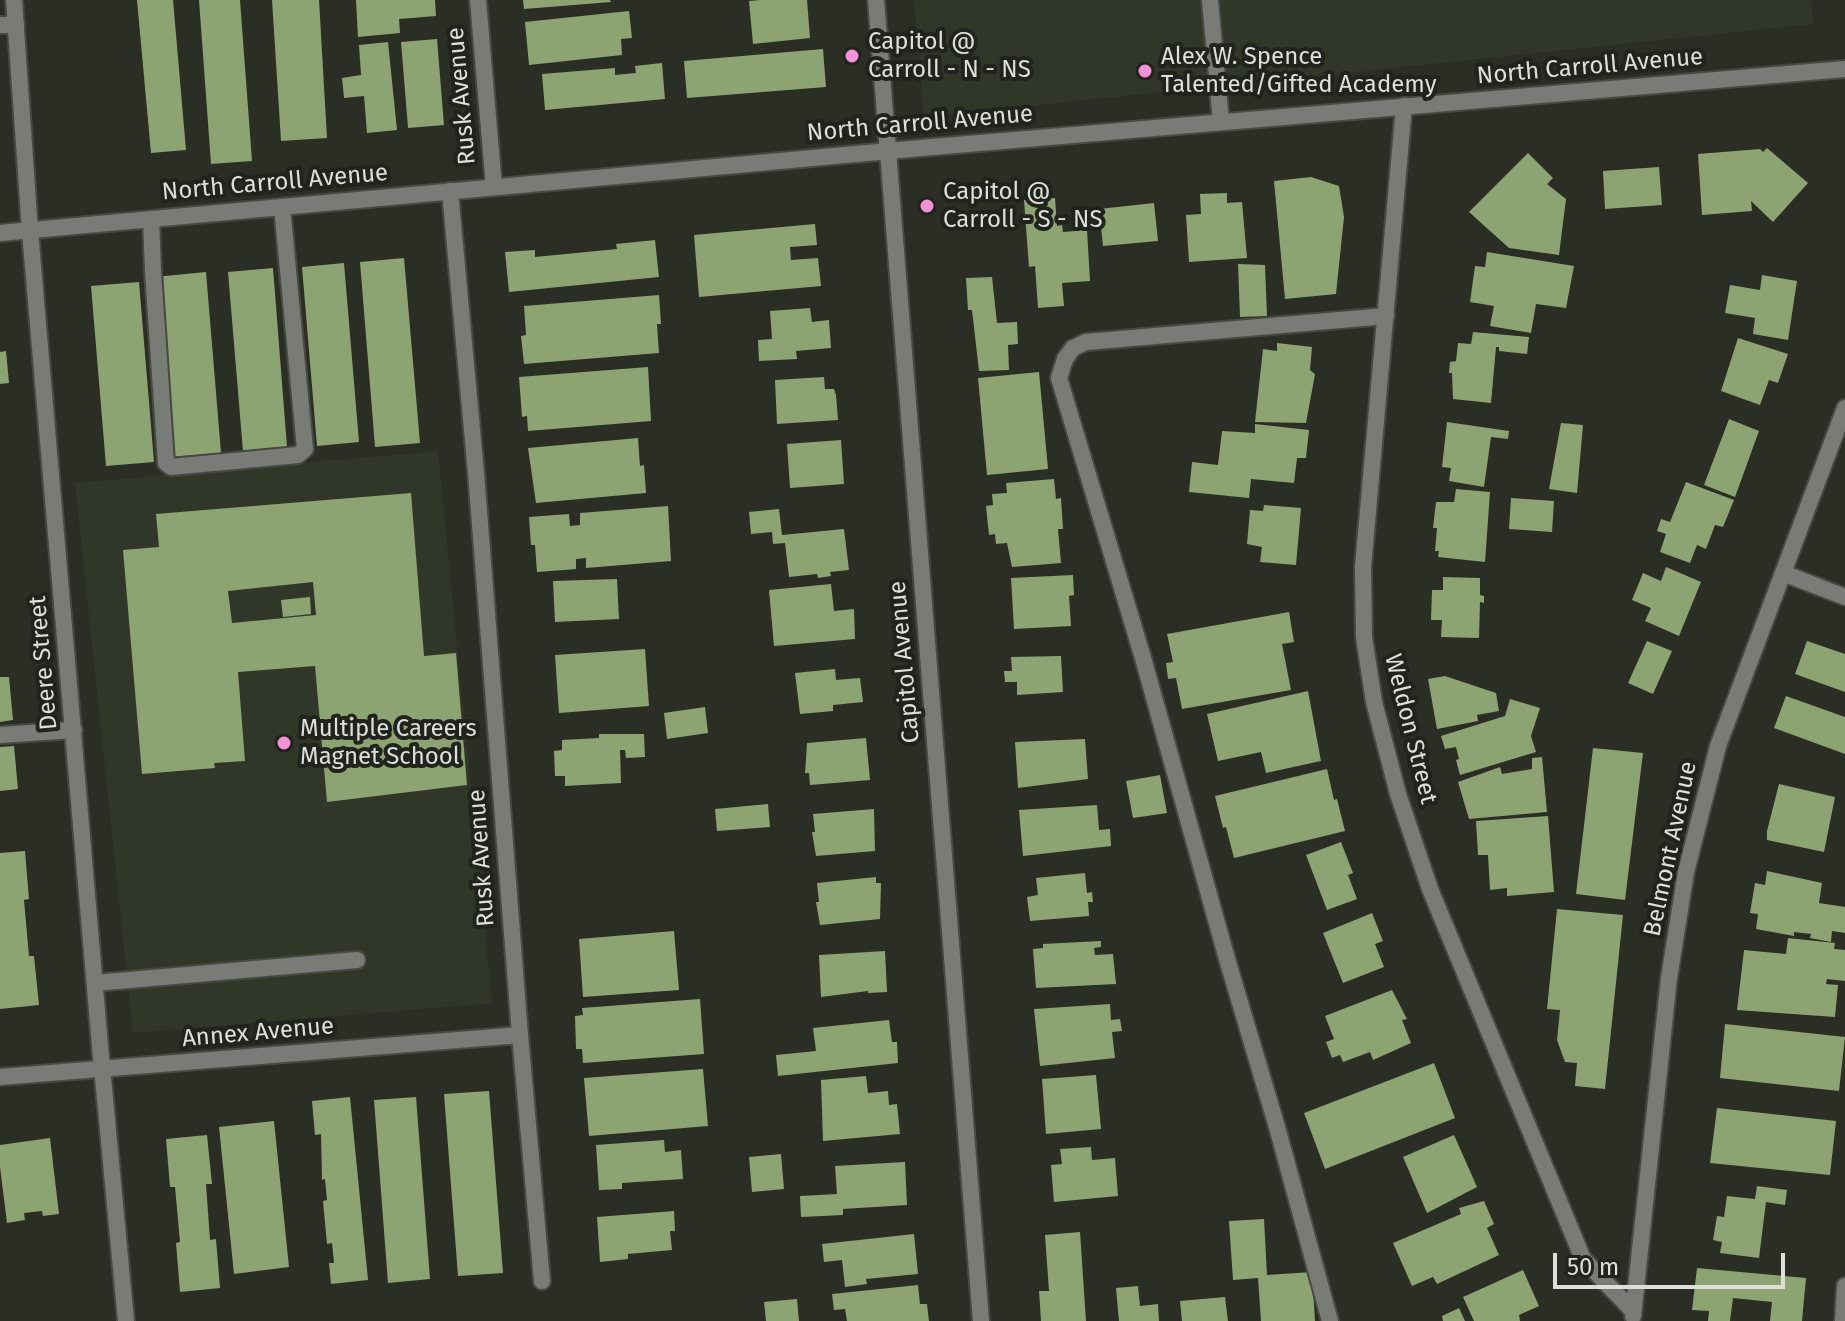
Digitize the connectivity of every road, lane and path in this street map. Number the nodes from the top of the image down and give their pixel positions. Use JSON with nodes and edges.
{"nodes":[{"id":1,"x":14,"y":0,"type":"edge"},
{"id":2,"x":478,"y":0,"type":"edge"},
{"id":3,"x":876,"y":0,"type":"edge"},
{"id":4,"x":1210,"y":0,"type":"edge"},
{"id":5,"x":8,"y":25,"type":"edge"},
{"id":6,"x":1845,"y":69,"type":"edge"},
{"id":7,"x":1404,"y":106,"type":"junction"},
{"id":8,"x":1221,"y":122,"type":"junction"},
{"id":9,"x":889,"y":151,"type":"junction"},
{"id":10,"x":494,"y":187,"type":"junction"},
{"id":11,"x":450,"y":191,"type":"junction"},
{"id":12,"x":282,"y":207,"type":"junction"},
{"id":13,"x":151,"y":219,"type":"junction"},
{"id":14,"x":30,"y":231,"type":"junction"},
{"id":15,"x":0,"y":233,"type":"edge"},
{"id":16,"x":1386,"y":316,"type":"junction"},
{"id":17,"x":1845,"y":408,"type":"edge"},
{"id":18,"x":1783,"y":573,"type":"junction"},
{"id":19,"x":1845,"y":597,"type":"edge"},
{"id":20,"x":74,"y":730,"type":"junction"},
{"id":21,"x":0,"y":735,"type":"edge"},
{"id":22,"x":357,"y":960,"type":"dead end"},
{"id":23,"x":95,"y":983,"type":"junction"},
{"id":24,"x":520,"y":1035,"type":"junction"},
{"id":25,"x":102,"y":1070,"type":"junction"},
{"id":26,"x":0,"y":1077,"type":"edge"},
{"id":27,"x":542,"y":1281,"type":"dead end"},
{"id":28,"x":1845,"y":1286,"type":"edge"},
{"id":29,"x":1633,"y":1316,"type":"edge"},
{"id":30,"x":126,"y":1321,"type":"edge"},
{"id":31,"x":981,"y":1321,"type":"edge"},
{"id":32,"x":1330,"y":1321,"type":"edge"},
{"id":33,"x":1843,"y":1321,"type":"edge"}],
"edges":[{"from":1,"to":5,"type":"street","name":"Deere Street"},
{"from":2,"to":10,"type":"street","name":"Rusk Avenue"},
{"from":3,"to":9,"type":"street","name":"Capitol Avenue"},
{"from":4,"to":8,"type":"street"},
{"from":5,"to":14,"type":"street","name":"Deere Street"},
{"from":6,"to":7,"type":"street","name":"North Carroll Avenue"},
{"from":7,"to":8,"type":"street","name":"North Carroll Avenue"},
{"from":7,"to":16,"type":"street","name":"Weldon Street"},
{"from":8,"to":9,"type":"street","name":"North Carroll Avenue"},
{"from":9,"to":10,"type":"street","name":"North Carroll Avenue"},
{"from":9,"to":31,"type":"street","name":"Capitol Avenue"},
{"from":10,"to":11,"type":"street","name":"North Carroll Avenue"},
{"from":11,"to":12,"type":"street","name":"North Carroll Avenue"},
{"from":11,"to":24,"type":"street","name":"Rusk Avenue"},
{"from":12,"to":13,"type":"street","name":"North Carroll Avenue"},
{"from":12,"to":13,"type":"street"},
{"from":13,"to":14,"type":"street","name":"North Carroll Avenue"},
{"from":14,"to":15,"type":"street","name":"North Carroll Avenue"},
{"from":14,"to":20,"type":"street","name":"Deere Street"},
{"from":16,"to":29,"type":"street","name":"Weldon Street"},
{"from":16,"to":32,"type":"street"},
{"from":17,"to":18,"type":"street","name":"Belmont Avenue"},
{"from":18,"to":19,"type":"street"},
{"from":18,"to":29,"type":"street","name":"Belmont Avenue"},
{"from":20,"to":21,"type":"street"},
{"from":20,"to":23,"type":"street","name":"Deere Street"},
{"from":22,"to":23,"type":"street"},
{"from":23,"to":25,"type":"street","name":"Deere Street"},
{"from":24,"to":25,"type":"street","name":"Annex Avenue"},
{"from":24,"to":27,"type":"street","name":"Rusk Avenue"},
{"from":25,"to":26,"type":"street","name":"Annex Avenue"},
{"from":25,"to":30,"type":"street","name":"Deere Street"},
{"from":28,"to":33,"type":"street"}]}
